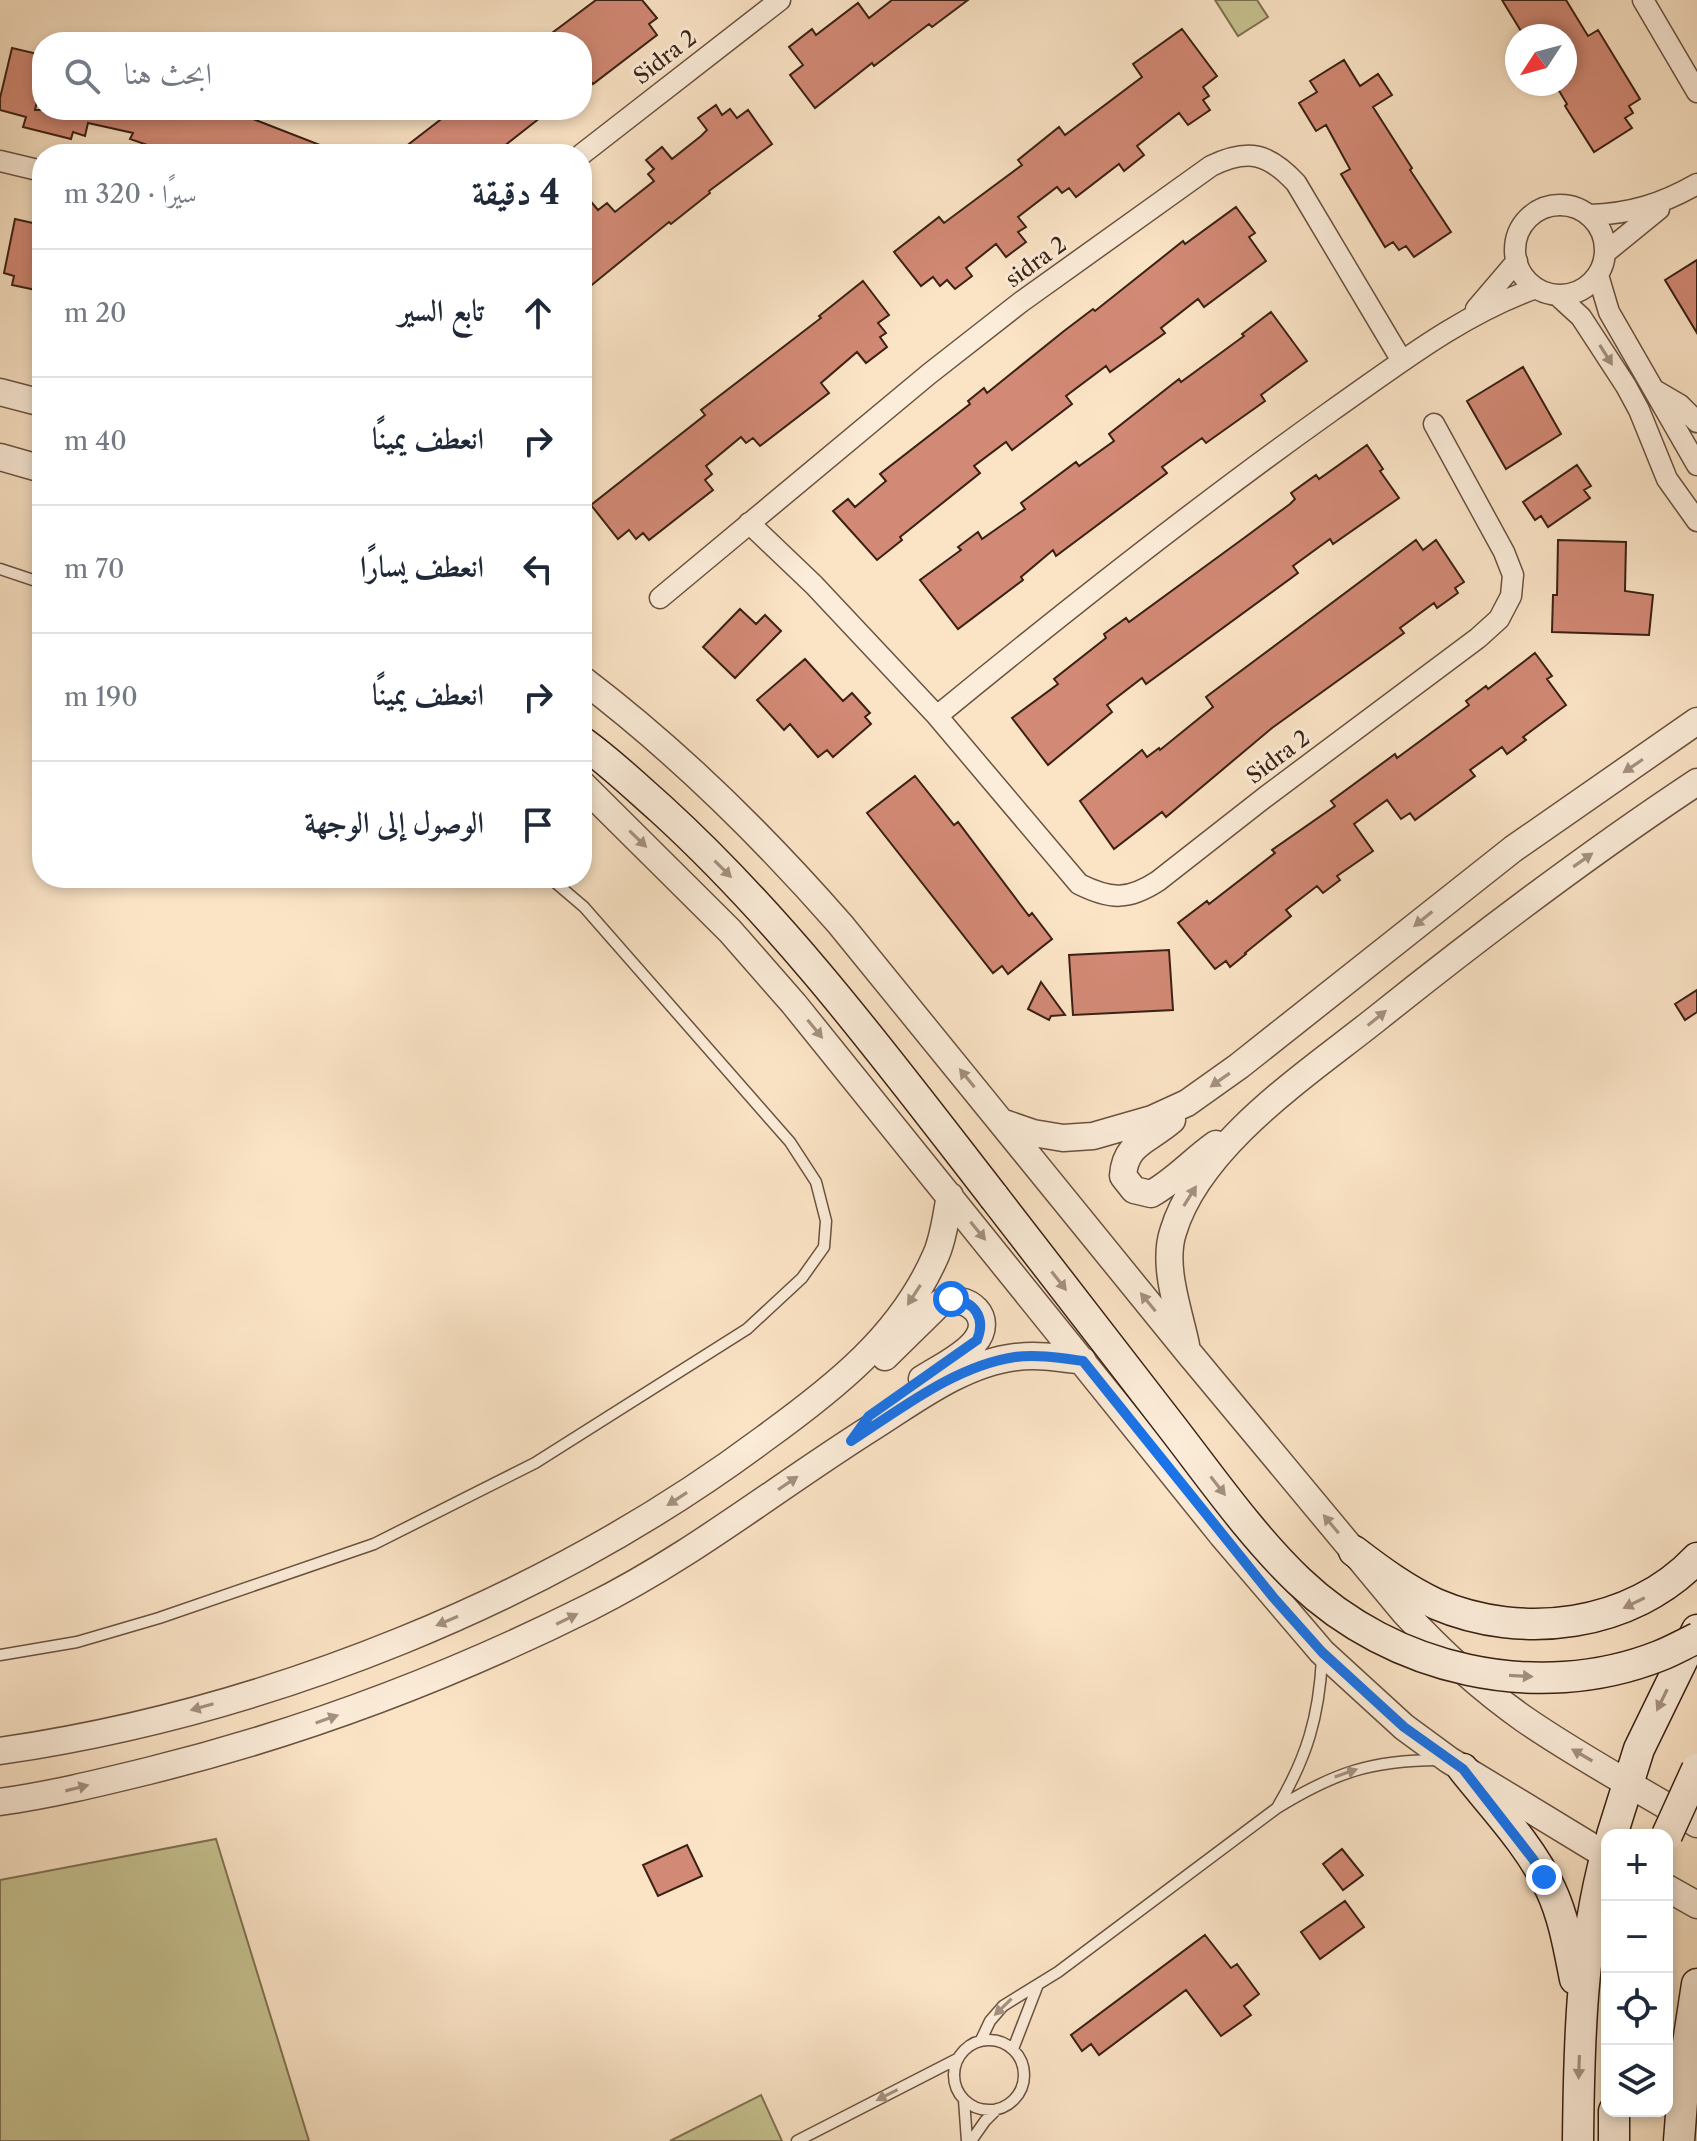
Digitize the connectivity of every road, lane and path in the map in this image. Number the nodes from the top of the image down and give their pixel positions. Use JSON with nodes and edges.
{"nodes":[{"id":1,"x":780,"y":0,"type":"edge"},
{"id":2,"x":1643,"y":0,"type":"edge"},
{"id":3,"x":1697,"y":92,"type":"edge"},
{"id":4,"x":592,"y":146,"type":"edge"},
{"id":5,"x":0,"y":161,"type":"edge"},
{"id":6,"x":32,"y":169,"type":"edge"},
{"id":7,"x":1697,"y":184,"type":"edge"},
{"id":8,"x":1675,"y":196,"type":"junction"},
{"id":9,"x":1589,"y":215,"type":"junction"},
{"id":10,"x":1605,"y":253,"type":"junction"},
{"id":11,"x":1517,"y":261,"type":"junction"},
{"id":12,"x":1598,"y":275,"type":"junction"},
{"id":13,"x":1536,"y":288,"type":"junction"},
{"id":14,"x":1557,"y":295,"type":"junction"},
{"id":15,"x":1471,"y":315,"type":"junction"},
{"id":16,"x":1402,"y":361,"type":"junction"},
{"id":17,"x":1654,"y":390,"type":"junction"},
{"id":18,"x":0,"y":392,"type":"edge"},
{"id":19,"x":32,"y":400,"type":"edge"},
{"id":20,"x":1697,"y":422,"type":"edge"},
{"id":21,"x":1434,"y":424,"type":"dead end"},
{"id":22,"x":0,"y":457,"type":"edge"},
{"id":23,"x":1697,"y":465,"type":"edge"},
{"id":24,"x":32,"y":466,"type":"edge"},
{"id":25,"x":1697,"y":521,"type":"edge"},
{"id":26,"x":749,"y":523,"type":"junction"},
{"id":27,"x":0,"y":569,"type":"edge"},
{"id":28,"x":32,"y":580,"type":"edge"},
{"id":29,"x":660,"y":598,"type":"dead end"},
{"id":30,"x":592,"y":687,"type":"edge"},
{"id":31,"x":937,"y":716,"type":"junction"},
{"id":32,"x":1697,"y":721,"type":"edge"},
{"id":33,"x":592,"y":751,"type":"edge"},
{"id":34,"x":1697,"y":782,"type":"edge"},
{"id":35,"x":592,"y":794,"type":"edge"},
{"id":36,"x":562,"y":888,"type":"edge"},
{"id":37,"x":1187,"y":1103,"type":"junction"},
{"id":38,"x":1003,"y":1123,"type":"junction"},
{"id":39,"x":1240,"y":1130,"type":"junction"},
{"id":40,"x":950,"y":1196,"type":"junction"},
{"id":41,"x":1188,"y":1352,"type":"junction"},
{"id":42,"x":1083,"y":1361,"type":"junction"},
{"id":43,"x":825,"y":1394,"type":"junction"},
{"id":44,"x":851,"y":1441,"type":"junction"},
{"id":45,"x":1354,"y":1551,"type":"junction"},
{"id":46,"x":1697,"y":1558,"type":"edge"},
{"id":47,"x":1697,"y":1630,"type":"edge"},
{"id":48,"x":1697,"y":1638,"type":"edge"},
{"id":49,"x":1322,"y":1652,"type":"junction"},
{"id":50,"x":0,"y":1655,"type":"edge"},
{"id":51,"x":0,"y":1751,"type":"edge"},
{"id":52,"x":1456,"y":1764,"type":"junction"},
{"id":53,"x":1697,"y":1769,"type":"edge"},
{"id":54,"x":1628,"y":1783,"type":"junction"},
{"id":55,"x":0,"y":1802,"type":"edge"},
{"id":56,"x":1277,"y":1808,"type":"junction"},
{"id":57,"x":1697,"y":1824,"type":"edge"},
{"id":58,"x":1614,"y":1829,"type":"edge"},
{"id":59,"x":1670,"y":1829,"type":"edge"},
{"id":60,"x":1601,"y":1845,"type":"edge"},
{"id":61,"x":1601,"y":1879,"type":"edge"},
{"id":62,"x":1673,"y":1891,"type":"edge"},
{"id":63,"x":1697,"y":1905,"type":"edge"},
{"id":64,"x":1697,"y":1984,"type":"edge"},
{"id":65,"x":1037,"y":1987,"type":"junction"},
{"id":66,"x":1581,"y":2009,"type":"junction"},
{"id":67,"x":1694,"y":2013,"type":"edge"},
{"id":68,"x":981,"y":2040,"type":"junction"},
{"id":69,"x":1013,"y":2049,"type":"junction"},
{"id":70,"x":957,"y":2059,"type":"junction"},
{"id":71,"x":964,"y":2100,"type":"junction"},
{"id":72,"x":997,"y":2109,"type":"junction"},
{"id":73,"x":1614,"y":2117,"type":"edge"},
{"id":74,"x":797,"y":2141,"type":"edge"},
{"id":75,"x":969,"y":2141,"type":"edge"},
{"id":76,"x":1578,"y":2141,"type":"edge"},
{"id":77,"x":1614,"y":2141,"type":"edge"},
{"id":78,"x":1679,"y":2141,"type":"edge"}],
"edges":[{"from":1,"to":4,"type":"street","name":"Sidra 2"},
{"from":2,"to":3,"type":"street"},
{"from":5,"to":6,"type":"street"},
{"from":7,"to":8,"type":"street"},
{"from":8,"to":9,"type":"street"},
{"from":8,"to":10,"type":"street"},
{"from":9,"to":10,"type":"street"},
{"from":9,"to":11,"type":"street"},
{"from":10,"to":12,"type":"street"},
{"from":11,"to":13,"type":"street"},
{"from":11,"to":15,"type":"street"},
{"from":12,"to":14,"type":"street"},
{"from":12,"to":17,"type":"street"},
{"from":13,"to":14,"type":"street"},
{"from":13,"to":15,"type":"street"},
{"from":14,"to":25,"type":"street","one_way":true},
{"from":15,"to":16,"type":"street"},
{"from":16,"to":26,"type":"street","name":"sidra 2"},
{"from":16,"to":31,"type":"street"},
{"from":17,"to":20,"type":"street"},
{"from":17,"to":23,"type":"street"},
{"from":18,"to":19,"type":"street"},
{"from":21,"to":31,"type":"street","name":"Sidra 2"},
{"from":22,"to":24,"type":"street"},
{"from":26,"to":29,"type":"street","name":"sidra 2"},
{"from":26,"to":31,"type":"street","name":"Sidra 2"},
{"from":27,"to":28,"type":"lane"},
{"from":38,"to":30,"type":"street","one_way":true},
{"from":32,"to":37,"type":"street","one_way":true},
{"from":33,"to":48,"type":"main road","one_way":true,"bridge":true},
{"from":39,"to":34,"type":"street","one_way":true},
{"from":35,"to":40,"type":"street","one_way":true},
{"from":36,"to":50,"type":"lane"},
{"from":37,"to":38,"type":"street"},
{"from":37,"to":39,"type":"street"},
{"from":41,"to":38,"type":"street","one_way":true},
{"from":41,"to":39,"type":"street","one_way":true},
{"from":40,"to":42,"type":"street","one_way":true},
{"from":40,"to":43,"type":"street","one_way":true},
{"from":45,"to":41,"type":"street","one_way":true},
{"from":42,"to":44,"type":"street"},
{"from":42,"to":49,"type":"street"},
{"from":43,"to":44,"type":"street"},
{"from":43,"to":51,"type":"street","one_way":true},
{"from":55,"to":44,"type":"street","one_way":true},
{"from":46,"to":45,"type":"main road","one_way":true},
{"from":54,"to":45,"type":"street","one_way":true},
{"from":47,"to":54,"type":"main road","one_way":true},
{"from":49,"to":52,"type":"street"},
{"from":49,"to":56,"type":"lane"},
{"from":56,"to":52,"type":"lane","one_way":true},
{"from":52,"to":60,"type":"street"},
{"from":52,"to":66,"type":"main road"},
{"from":53,"to":59,"type":"main road","bridge":true},
{"from":54,"to":57,"type":"street"},
{"from":54,"to":58,"type":"main road"},
{"from":56,"to":65,"type":"lane"},
{"from":61,"to":66,"type":"main road"},
{"from":62,"to":63,"type":"street"},
{"from":64,"to":67,"type":"main road"},
{"from":65,"to":68,"type":"lane","one_way":true},
{"from":65,"to":69,"type":"lane"},
{"from":66,"to":76,"type":"main road","one_way":true},
{"from":67,"to":78,"type":"main road"},
{"from":68,"to":69,"type":"lane"},
{"from":68,"to":70,"type":"lane"},
{"from":69,"to":72,"type":"lane"},
{"from":70,"to":71,"type":"lane"},
{"from":70,"to":74,"type":"lane","one_way":true},
{"from":71,"to":72,"type":"lane"},
{"from":71,"to":75,"type":"lane"},
{"from":72,"to":75,"type":"lane"},
{"from":73,"to":77,"type":"main road"}]}
